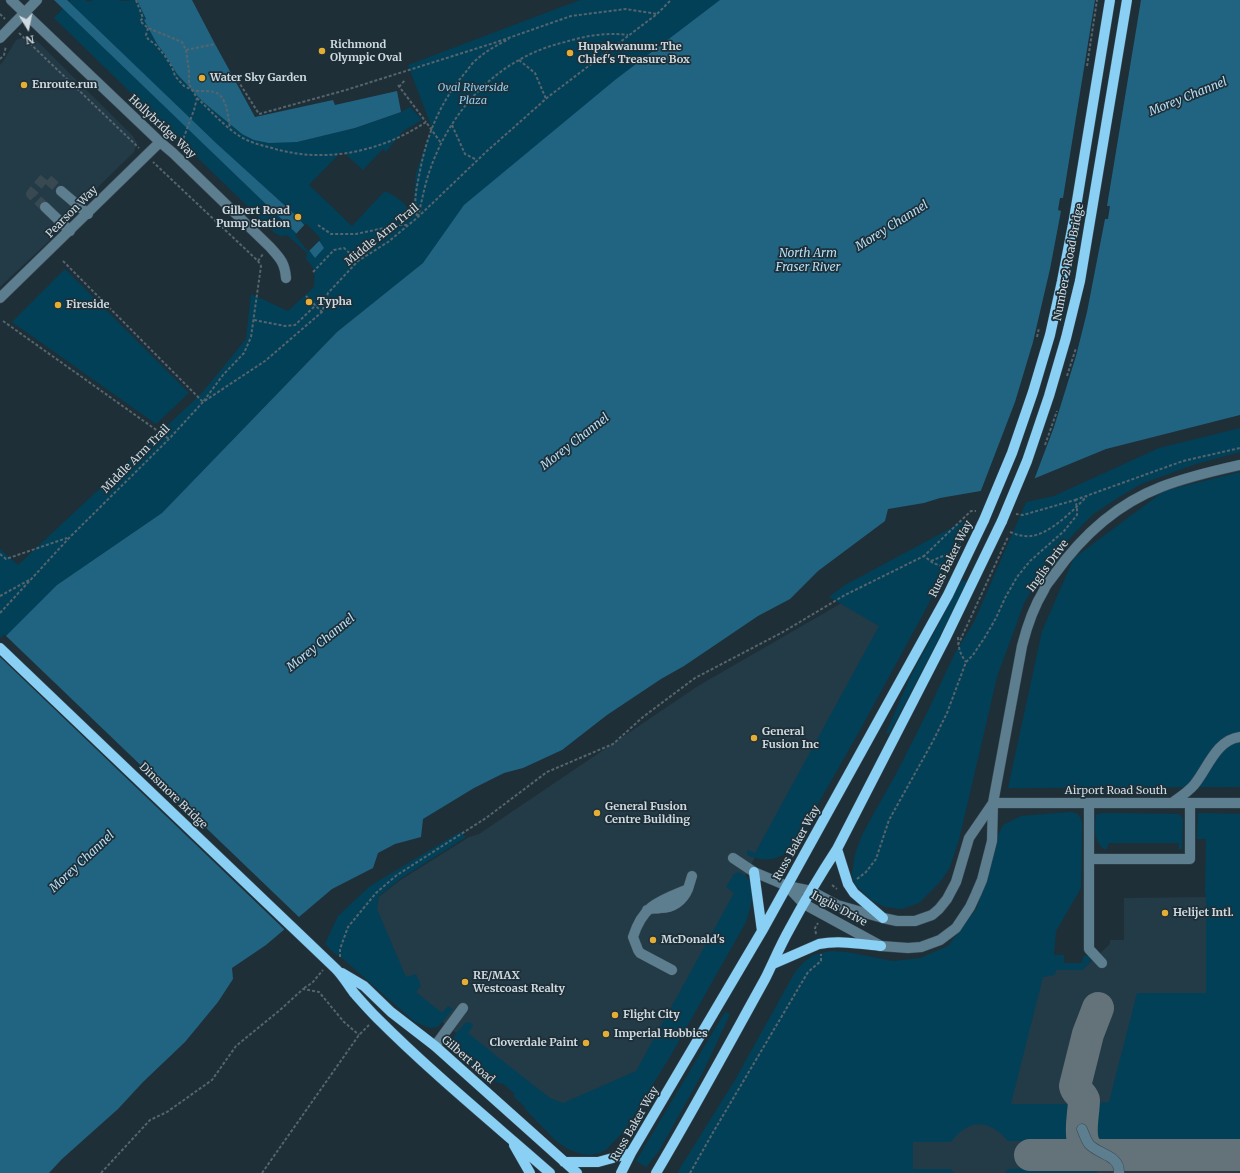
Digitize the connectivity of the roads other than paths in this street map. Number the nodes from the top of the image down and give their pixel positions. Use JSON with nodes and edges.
{"nodes":[{"id":1,"x":11,"y":0,"type":"edge"},
{"id":2,"x":37,"y":0,"type":"edge"},
{"id":3,"x":1110,"y":0,"type":"edge"},
{"id":4,"x":1127,"y":0,"type":"edge"},
{"id":5,"x":24,"y":12,"type":"junction"},
{"id":6,"x":0,"y":38,"type":"edge"},
{"id":7,"x":160,"y":142,"type":"junction"},
{"id":8,"x":61,"y":191,"type":"tunnel mouth"},
{"id":9,"x":45,"y":207,"type":"tunnel mouth"},
{"id":10,"x":88,"y":214,"type":"junction"},
{"id":11,"x":70,"y":231,"type":"junction"},
{"id":12,"x":286,"y":278,"type":"dead end"},
{"id":13,"x":0,"y":298,"type":"edge"},
{"id":14,"x":1240,"y":465,"type":"edge"},
{"id":15,"x":984,"y":520,"type":"joint"},
{"id":16,"x":0,"y":648,"type":"edge"},
{"id":17,"x":1240,"y":737,"type":"edge"},
{"id":18,"x":1172,"y":802,"type":"junction"},
{"id":19,"x":993,"y":803,"type":"junction"},
{"id":20,"x":1089,"y":803,"type":"junction"},
{"id":21,"x":1190,"y":803,"type":"junction"},
{"id":22,"x":1240,"y":803,"type":"edge"},
{"id":23,"x":837,"y":849,"type":"junction"},
{"id":24,"x":733,"y":858,"type":"dead end"},
{"id":25,"x":1089,"y":859,"type":"junction"},
{"id":26,"x":754,"y":872,"type":"junction"},
{"id":27,"x":692,"y":876,"type":"dead end"},
{"id":28,"x":787,"y":886,"type":"junction"},
{"id":29,"x":811,"y":891,"type":"junction"},
{"id":30,"x":804,"y":904,"type":"junction"},
{"id":31,"x":883,"y":918,"type":"junction"},
{"id":32,"x":762,"y":931,"type":"junction"},
{"id":33,"x":881,"y":946,"type":"junction"},
{"id":34,"x":1102,"y":963,"type":"dead end"},
{"id":35,"x":773,"y":964,"type":"junction"},
{"id":36,"x":334,"y":966,"type":"junction"},
{"id":37,"x":672,"y":970,"type":"dead end"},
{"id":38,"x":463,"y":1008,"type":"dead end"},
{"id":39,"x":435,"y":1046,"type":"junction"},
{"id":40,"x":1082,"y":1129,"type":"dead end"},
{"id":41,"x":509,"y":1137,"type":"junction"},
{"id":42,"x":631,"y":1153,"type":"junction"},
{"id":43,"x":564,"y":1162,"type":"junction"},
{"id":44,"x":530,"y":1173,"type":"edge"},
{"id":45,"x":550,"y":1173,"type":"edge"},
{"id":46,"x":576,"y":1173,"type":"edge"},
{"id":47,"x":621,"y":1173,"type":"edge"},
{"id":48,"x":656,"y":1173,"type":"edge"},
{"id":49,"x":1119,"y":1173,"type":"edge"}],
"edges":[{"from":1,"to":5,"type":"street","name":"Hollybridge Way"},
{"from":2,"to":5,"type":"street"},
{"from":3,"to":15,"type":"main road","name":"Number 2 Road Bridge","bridge":true},
{"from":4,"to":23,"type":"main road","name":"Number 2 Road Bridge","bridge":true},
{"from":5,"to":6,"type":"street"},
{"from":5,"to":7,"type":"street","name":"Hollybridge Way"},
{"from":7,"to":10,"type":"street","name":"Pearson Way"},
{"from":7,"to":12,"type":"street","name":"Hollybridge Way"},
{"from":8,"to":10,"type":"street"},
{"from":9,"to":11,"type":"street"},
{"from":10,"to":11,"type":"street","name":"Pearson Way"},
{"from":11,"to":13,"type":"street","name":"Pearson Way"},
{"from":14,"to":19,"type":"street","name":"Inglis Drive"},
{"from":15,"to":28,"type":"main road","name":"Russ Baker Way"},
{"from":16,"to":36,"type":"main road","name":"Dinsmore Bridge"},
{"from":17,"to":18,"type":"street"},
{"from":18,"to":20,"type":"street","name":"Airport Road South"},
{"from":18,"to":21,"type":"street","name":"Airport Road South"},
{"from":19,"to":20,"type":"street","name":"Airport Road South"},
{"from":19,"to":31,"type":"street","name":"Inglis Drive"},
{"from":19,"to":33,"type":"street","name":"Inglis Drive"},
{"from":20,"to":25,"type":"street"},
{"from":21,"to":22,"type":"street","name":"Airport Road South"},
{"from":21,"to":25,"type":"street"},
{"from":23,"to":29,"type":"main road"},
{"from":23,"to":31,"type":"main road"},
{"from":24,"to":26,"type":"street"},
{"from":25,"to":34,"type":"street"},
{"from":26,"to":28,"type":"street"},
{"from":26,"to":32,"type":"main road"},
{"from":27,"to":37,"type":"street"},
{"from":28,"to":29,"type":"street","name":"Inglis Drive"},
{"from":28,"to":30,"type":"street","name":"Inglis Drive"},
{"from":28,"to":32,"type":"main road","name":"Russ Baker Way"},
{"from":29,"to":30,"type":"main road"},
{"from":29,"to":31,"type":"street","name":"Inglis Drive"},
{"from":30,"to":33,"type":"street","name":"Inglis Drive"},
{"from":30,"to":35,"type":"main road"},
{"from":32,"to":42,"type":"main road","name":"Russ Baker Way"},
{"from":33,"to":35,"type":"main road"},
{"from":35,"to":48,"type":"main road"},
{"from":36,"to":39,"type":"main road","name":"Gilbert Road"},
{"from":36,"to":41,"type":"main road"},
{"from":38,"to":39,"type":"street"},
{"from":39,"to":43,"type":"main road","name":"Gilbert Road"},
{"from":40,"to":49,"type":"street"},
{"from":41,"to":44,"type":"main road"},
{"from":41,"to":45,"type":"main road"},
{"from":42,"to":43,"type":"main road"},
{"from":42,"to":47,"type":"main road","name":"Russ Baker Way"},
{"from":43,"to":46,"type":"main road","name":"Gilbert Road"}]}
